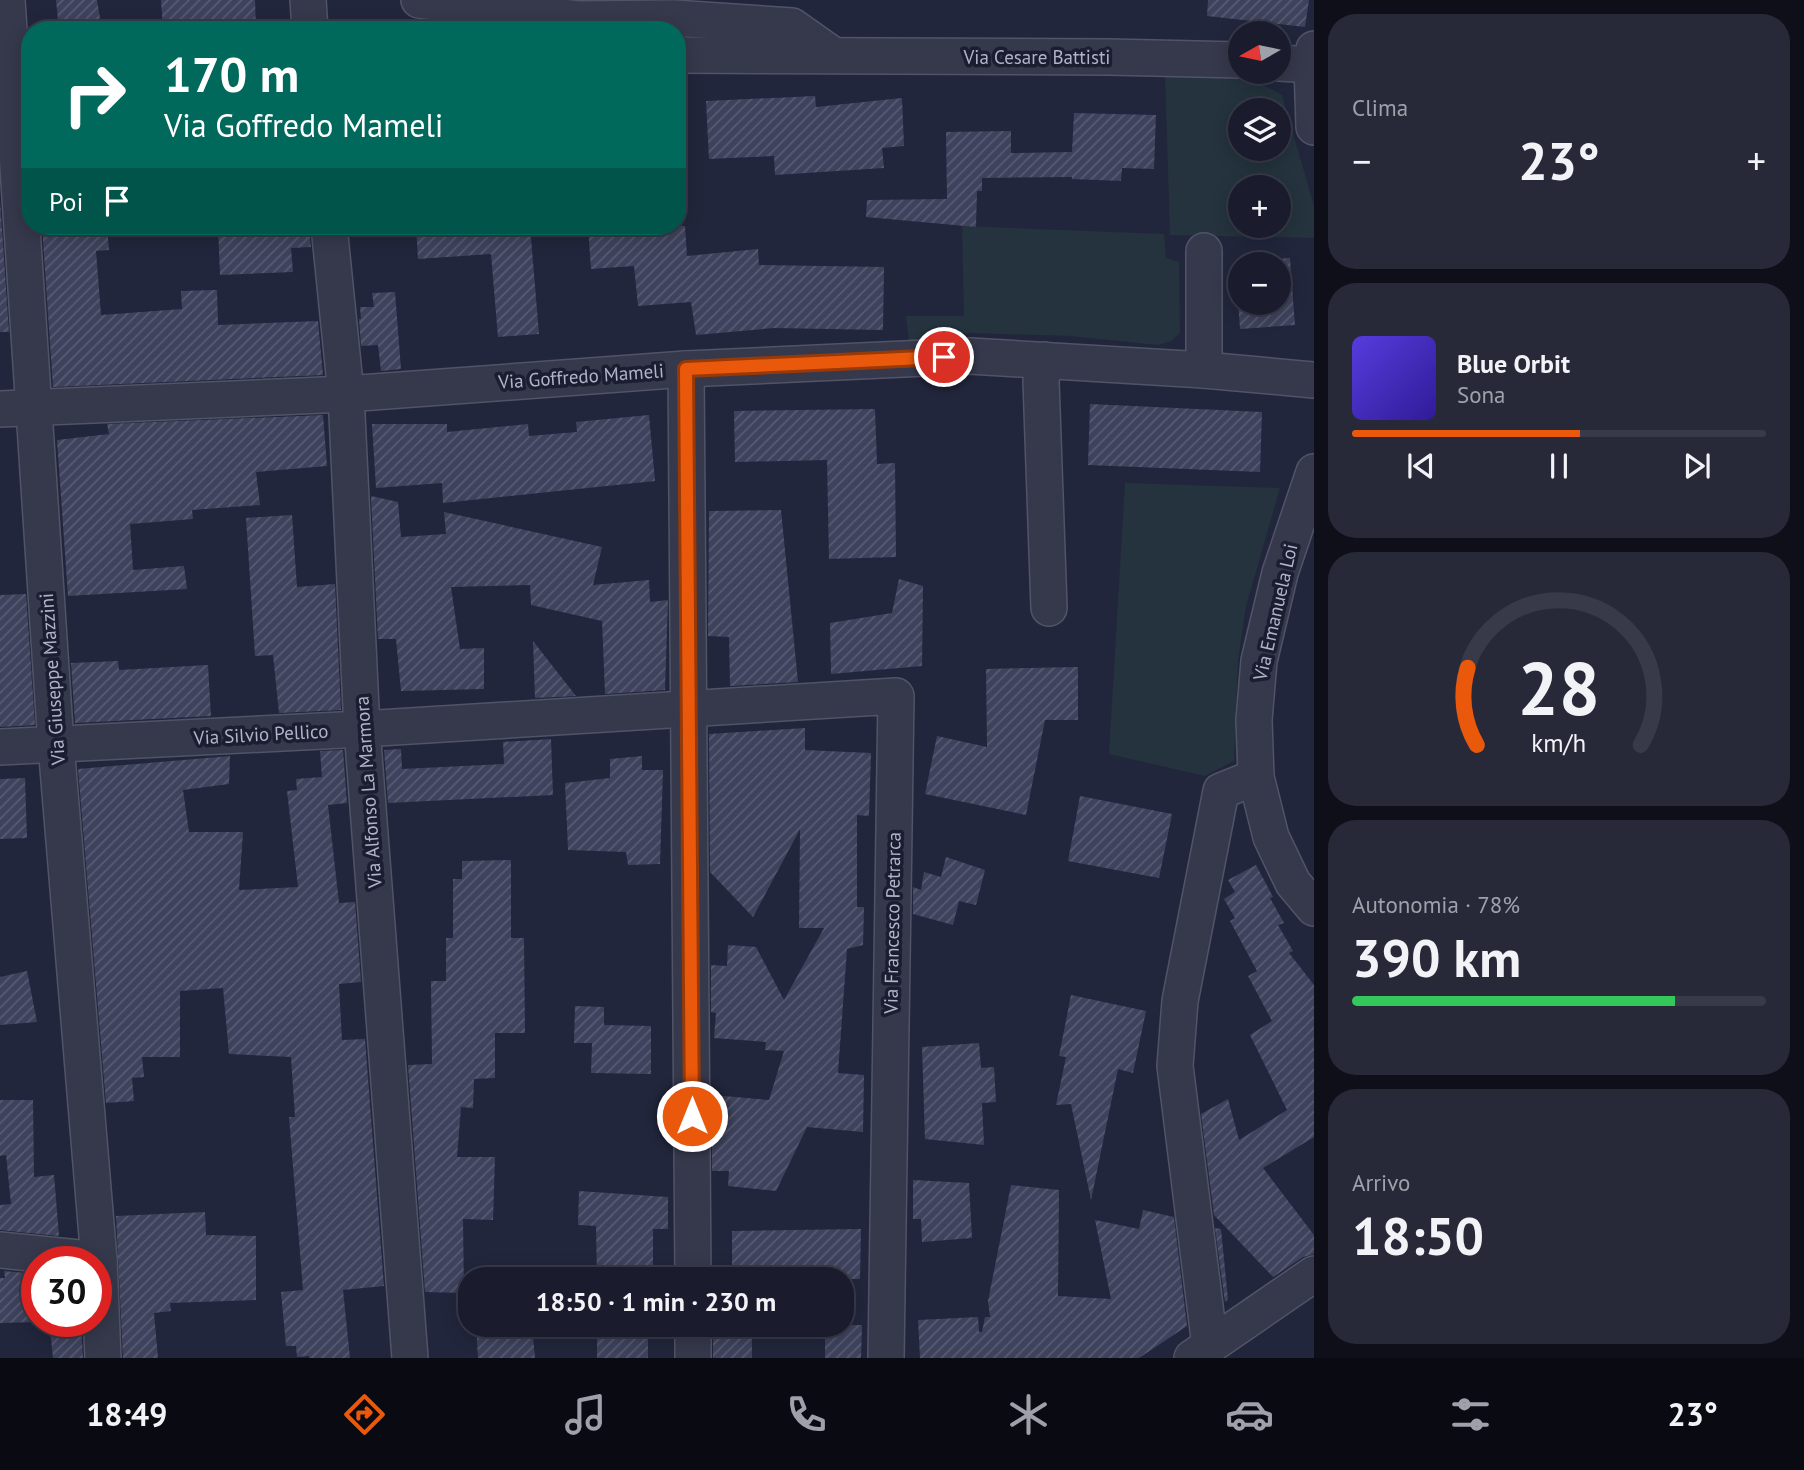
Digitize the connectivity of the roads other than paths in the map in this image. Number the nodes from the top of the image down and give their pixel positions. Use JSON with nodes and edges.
{"nodes":[{"id":1,"x":7,"y":0,"type":"edge"},
{"id":2,"x":308,"y":0,"type":"edge"},
{"id":3,"x":419,"y":0,"type":"edge"},
{"id":4,"x":708,"y":20,"type":"junction"},
{"id":5,"x":309,"y":21,"type":"edge"},
{"id":6,"x":692,"y":55,"type":"edge"},
{"id":7,"x":834,"y":55,"type":"junction"},
{"id":8,"x":1228,"y":59,"type":"edge"},
{"id":9,"x":1302,"y":59,"type":"edge"},
{"id":10,"x":14,"y":73,"type":"edge"},
{"id":11,"x":1314,"y":127,"type":"edge"},
{"id":12,"x":330,"y":235,"type":"edge"},
{"id":13,"x":1204,"y":251,"type":"dead end"},
{"id":14,"x":1044,"y":360,"type":"junction"},
{"id":15,"x":686,"y":369,"type":"junction"},
{"id":16,"x":1205,"y":370,"type":"junction"},
{"id":17,"x":1314,"y":380,"type":"edge"},
{"id":18,"x":346,"y":394,"type":"junction"},
{"id":19,"x":17,"y":408,"type":"edge"},
{"id":20,"x":1314,"y":472,"type":"edge"},
{"id":21,"x":1049,"y":608,"type":"dead end"},
{"id":22,"x":689,"y":708,"type":"junction"},
{"id":23,"x":362,"y":729,"type":"junction"},
{"id":24,"x":56,"y":745,"type":"junction"},
{"id":25,"x":0,"y":747,"type":"edge"},
{"id":26,"x":1256,"y":776,"type":"junction"},
{"id":27,"x":1314,"y":908,"type":"edge"},
{"id":28,"x":98,"y":1246,"type":"edge"},
{"id":29,"x":0,"y":1250,"type":"edge"},
{"id":30,"x":21,"y":1252,"type":"edge"},
{"id":31,"x":693,"y":1267,"type":"edge"},
{"id":32,"x":1314,"y":1274,"type":"edge"},
{"id":33,"x":102,"y":1337,"type":"edge"},
{"id":34,"x":693,"y":1337,"type":"edge"},
{"id":35,"x":1201,"y":1352,"type":"edge"},
{"id":36,"x":103,"y":1358,"type":"edge"},
{"id":37,"x":410,"y":1358,"type":"edge"},
{"id":38,"x":693,"y":1358,"type":"edge"},
{"id":39,"x":886,"y":1358,"type":"edge"}],
"edges":[{"from":1,"to":10,"type":"street","name":"Via Giuseppe Mazzini"},
{"from":2,"to":5,"type":"street"},
{"from":3,"to":4,"type":"street"},
{"from":4,"to":6,"type":"street","name":"Via Cesare Battisti"},
{"from":4,"to":7,"type":"street"},
{"from":6,"to":7,"type":"street","name":"Via Cesare Battisti"},
{"from":7,"to":8,"type":"street","name":"Via Cesare Battisti"},
{"from":9,"to":11,"type":"street"},
{"from":10,"to":19,"type":"street","name":"Via Giuseppe Mazzini"},
{"from":12,"to":18,"type":"street","name":"Via Alfonso La Marmora"},
{"from":13,"to":16,"type":"street"},
{"from":14,"to":15,"type":"street","name":"Via Goffredo Mameli"},
{"from":14,"to":16,"type":"street","name":"Via Goffredo Mameli"},
{"from":14,"to":21,"type":"street"},
{"from":15,"to":18,"type":"street","name":"Via Goffredo Mameli"},
{"from":15,"to":22,"type":"street"},
{"from":16,"to":17,"type":"street","name":"Via Goffredo Mameli"},
{"from":18,"to":19,"type":"street","name":"Via Goffredo Mameli"},
{"from":18,"to":23,"type":"street","name":"Via Alfonso La Marmora"},
{"from":19,"to":24,"type":"street","name":"Via Giuseppe Mazzini"},
{"from":20,"to":26,"type":"street","name":"Via Emanuela Loi"},
{"from":22,"to":23,"type":"street","name":"Via Silvio Pellico"},
{"from":22,"to":31,"type":"street"},
{"from":22,"to":39,"type":"street","name":"Via Francesco Petrarca"},
{"from":23,"to":24,"type":"street","name":"Via Silvio Pellico"},
{"from":23,"to":37,"type":"street","name":"Via Alfonso La Marmora"},
{"from":24,"to":25,"type":"street","name":"Via Silvio Pellico"},
{"from":24,"to":28,"type":"street","name":"Via Giuseppe Mazzini"},
{"from":26,"to":27,"type":"street","name":"Via Emanuela Loi"},
{"from":26,"to":35,"type":"street"},
{"from":29,"to":30,"type":"street"},
{"from":32,"to":35,"type":"street"},
{"from":33,"to":36,"type":"street","name":"Via Giuseppe Mazzini"},
{"from":34,"to":38,"type":"street"}]}
